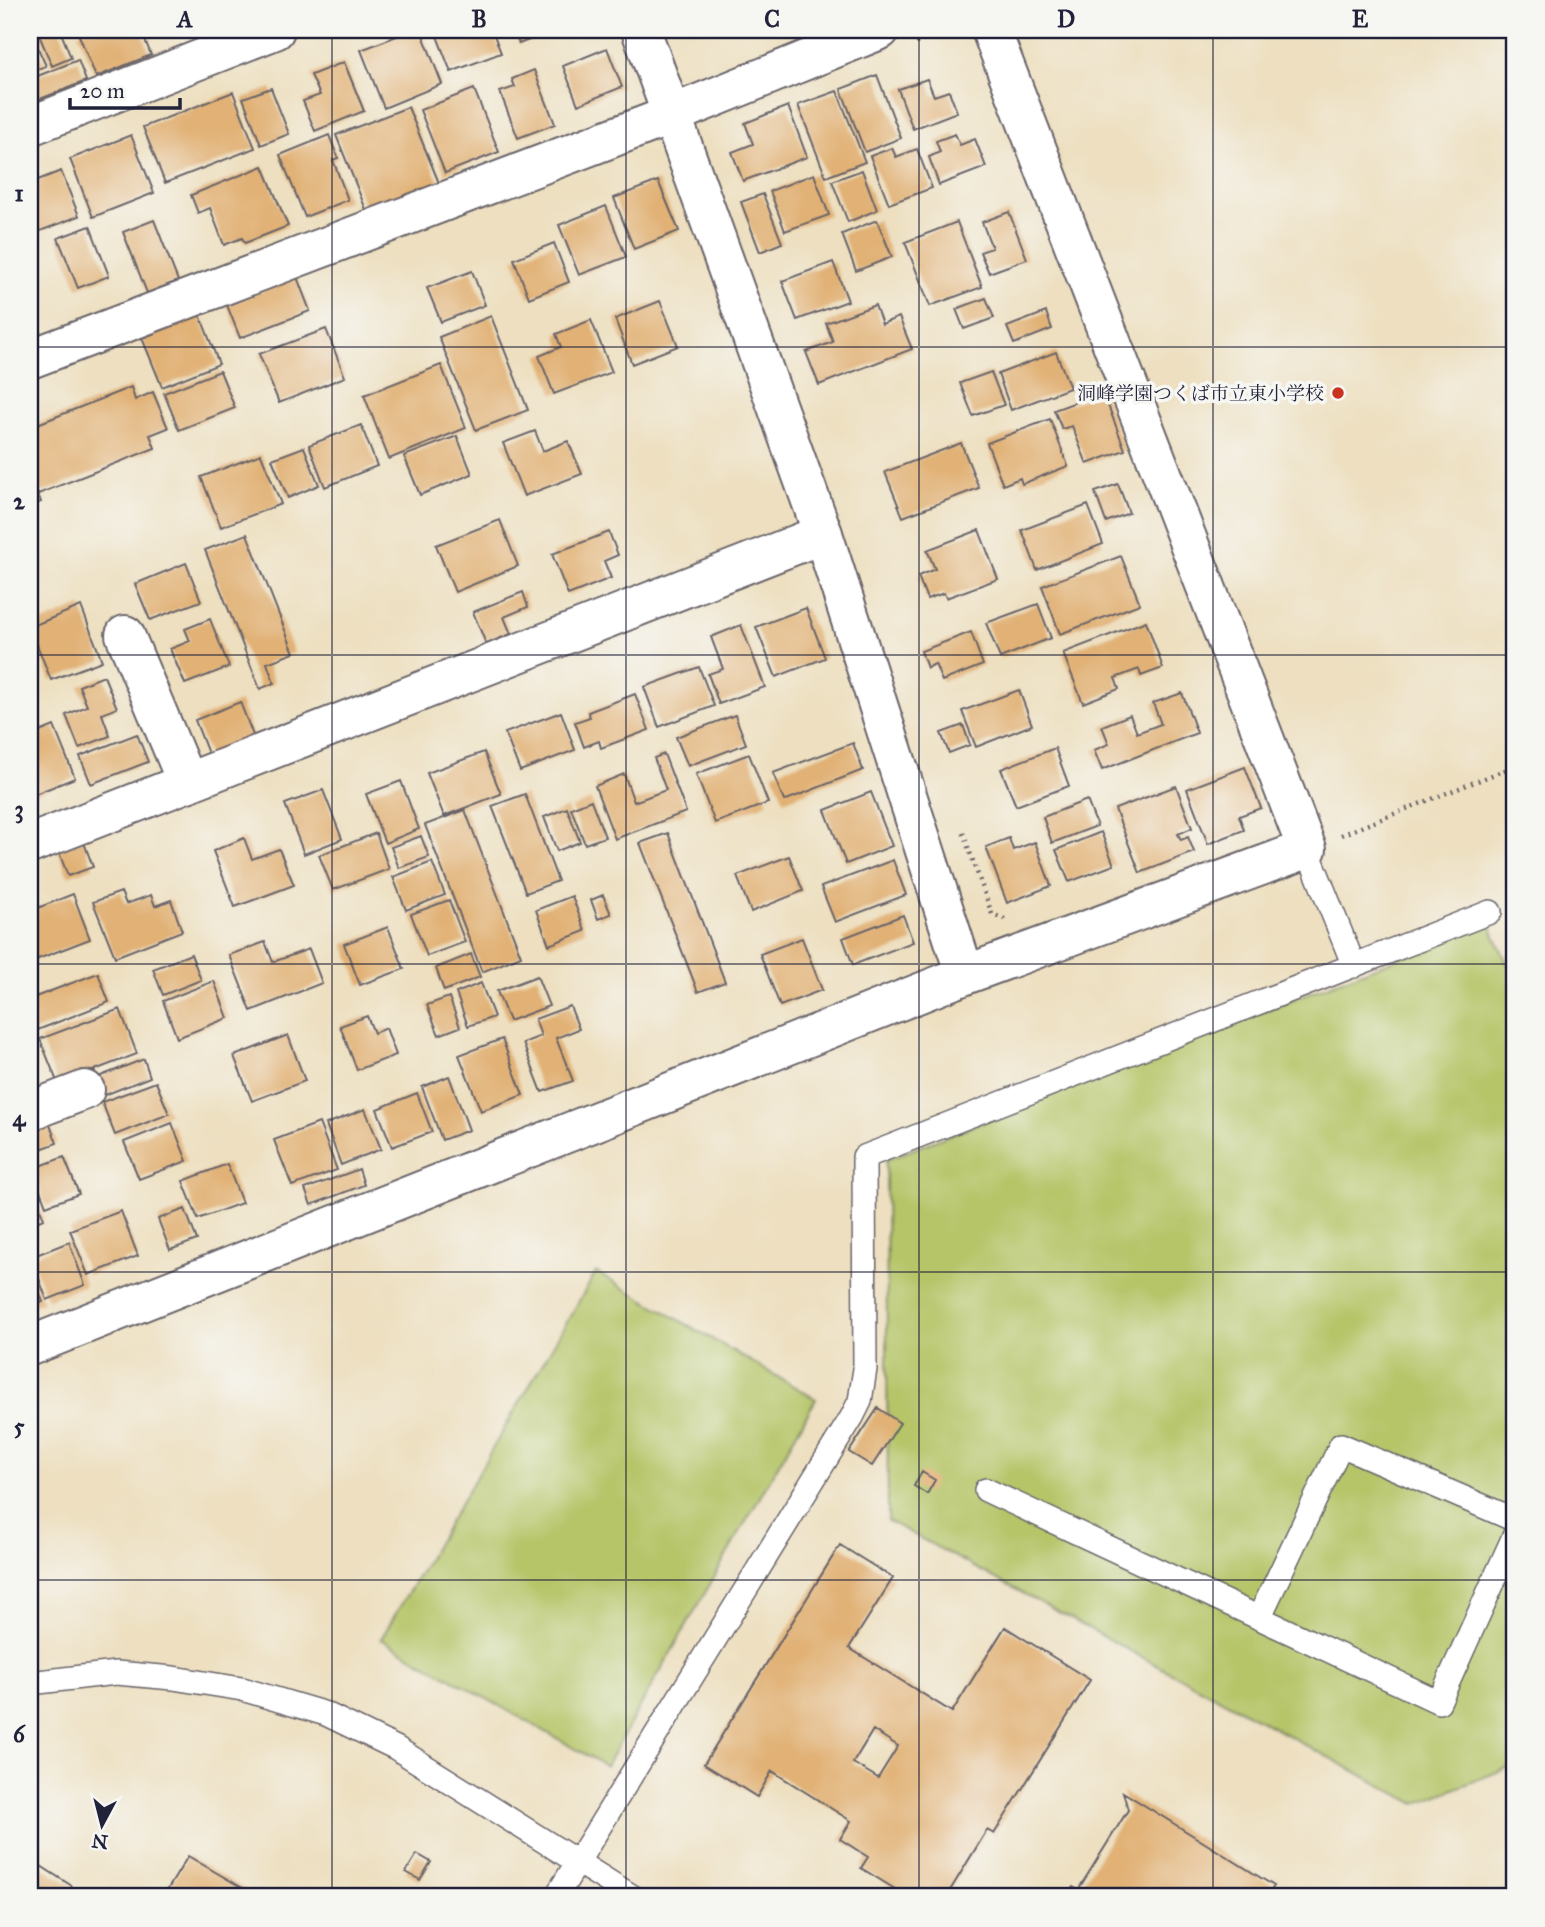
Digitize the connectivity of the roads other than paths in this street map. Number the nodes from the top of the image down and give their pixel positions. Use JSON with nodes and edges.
{"nodes":[{"id":1,"x":275,"y":30,"type":"edge"},
{"id":2,"x":640,"y":30,"type":"edge"},
{"id":3,"x":991,"y":30,"type":"edge"},
{"id":4,"x":895,"y":38,"type":"edge"},
{"id":5,"x":670,"y":114,"type":"junction"},
{"id":6,"x":30,"y":127,"type":"edge"},
{"id":7,"x":30,"y":359,"type":"edge"},
{"id":8,"x":823,"y":534,"type":"junction"},
{"id":9,"x":125,"y":635,"type":"dead end"},
{"id":10,"x":187,"y":783,"type":"junction"},
{"id":11,"x":30,"y":844,"type":"edge"},
{"id":12,"x":1307,"y":849,"type":"junction"},
{"id":13,"x":1490,"y":912,"type":"dead end"},
{"id":14,"x":1354,"y":966,"type":"junction"},
{"id":15,"x":965,"y":975,"type":"junction"},
{"id":16,"x":85,"y":1090,"type":"dead end"},
{"id":17,"x":30,"y":1111,"type":"edge"},
{"id":18,"x":30,"y":1346,"type":"edge"},
{"id":19,"x":986,"y":1490,"type":"dead end"},
{"id":20,"x":1515,"y":1520,"type":"edge"},
{"id":21,"x":1515,"y":1534,"type":"edge"},
{"id":22,"x":1259,"y":1618,"type":"junction"},
{"id":23,"x":30,"y":1683,"type":"edge"},
{"id":24,"x":578,"y":1863,"type":"junction"},
{"id":25,"x":556,"y":1897,"type":"edge"},
{"id":26,"x":633,"y":1897,"type":"edge"}],
"edges":[{"from":1,"to":6,"type":"street"},
{"from":2,"to":5,"type":"street"},
{"from":3,"to":12,"type":"street"},
{"from":4,"to":5,"type":"street"},
{"from":5,"to":7,"type":"street"},
{"from":5,"to":8,"type":"street"},
{"from":8,"to":10,"type":"street"},
{"from":8,"to":15,"type":"street"},
{"from":9,"to":10,"type":"street"},
{"from":10,"to":11,"type":"street"},
{"from":12,"to":14,"type":"lane"},
{"from":12,"to":15,"type":"street"},
{"from":13,"to":14,"type":"lane"},
{"from":14,"to":24,"type":"lane"},
{"from":15,"to":18,"type":"street"},
{"from":16,"to":17,"type":"street"},
{"from":19,"to":22,"type":"lane"},
{"from":20,"to":22,"type":"lane"},
{"from":21,"to":22,"type":"lane"},
{"from":23,"to":24,"type":"lane"},
{"from":24,"to":25,"type":"lane"},
{"from":24,"to":26,"type":"lane"}]}
